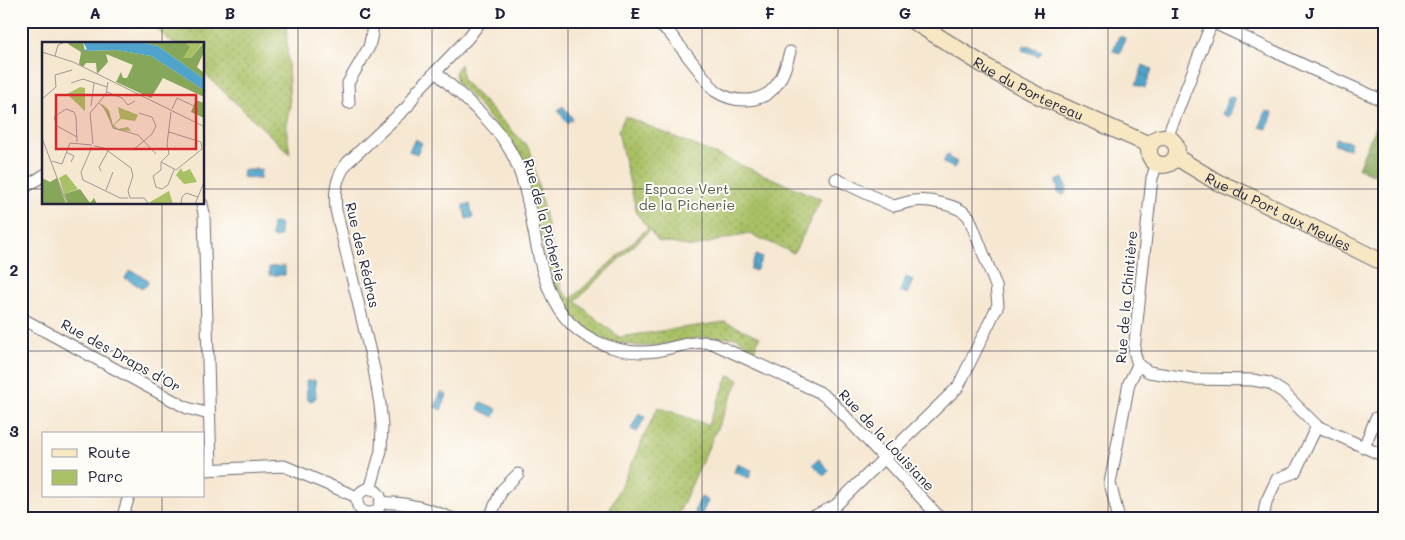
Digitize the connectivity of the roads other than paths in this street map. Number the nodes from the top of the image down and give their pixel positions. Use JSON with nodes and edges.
{"nodes":[{"id":1,"x":372,"y":21,"type":"edge"},
{"id":2,"x":481,"y":21,"type":"edge"},
{"id":3,"x":652,"y":21,"type":"edge"},
{"id":4,"x":912,"y":21,"type":"edge"},
{"id":5,"x":1211,"y":22,"type":"edge"},
{"id":6,"x":790,"y":52,"type":"dead end"},
{"id":7,"x":436,"y":72,"type":"junction"},
{"id":8,"x":1384,"y":101,"type":"edge"},
{"id":9,"x":349,"y":103,"type":"dead end"},
{"id":10,"x":1167,"y":138,"type":"junction"},
{"id":11,"x":1150,"y":145,"type":"junction"},
{"id":12,"x":1176,"y":157,"type":"junction"},
{"id":13,"x":1156,"y":164,"type":"junction"},
{"id":14,"x":42,"y":175,"type":"edge"},
{"id":15,"x":836,"y":180,"type":"dead end"},
{"id":16,"x":21,"y":190,"type":"edge"},
{"id":17,"x":202,"y":205,"type":"edge"},
{"id":18,"x":1384,"y":264,"type":"edge"},
{"id":19,"x":21,"y":318,"type":"edge"},
{"id":20,"x":753,"y":361,"type":"joint"},
{"id":21,"x":1138,"y":365,"type":"junction"},
{"id":22,"x":209,"y":414,"type":"junction"},
{"id":23,"x":1376,"y":418,"type":"dead end"},
{"id":24,"x":1317,"y":426,"type":"junction"},
{"id":25,"x":1364,"y":447,"type":"junction"},
{"id":26,"x":1384,"y":456,"type":"edge"},
{"id":27,"x":884,"y":459,"type":"junction"},
{"id":28,"x":208,"y":470,"type":"edge"},
{"id":29,"x":518,"y":474,"type":"dead end"},
{"id":30,"x":370,"y":490,"type":"junction"},
{"id":31,"x":128,"y":498,"type":"edge"},
{"id":32,"x":357,"y":498,"type":"junction"},
{"id":33,"x":380,"y":503,"type":"junction"},
{"id":34,"x":365,"y":516,"type":"edge"},
{"id":35,"x":122,"y":519,"type":"edge"},
{"id":36,"x":454,"y":519,"type":"edge"},
{"id":37,"x":489,"y":519,"type":"edge"},
{"id":38,"x":808,"y":519,"type":"edge"},
{"id":39,"x":941,"y":519,"type":"edge"},
{"id":40,"x":1119,"y":519,"type":"edge"},
{"id":41,"x":1263,"y":519,"type":"edge"}],
"edges":[{"from":1,"to":9,"type":"street"},
{"from":2,"to":7,"type":"street","name":"Rue des Rédras"},
{"from":3,"to":6,"type":"street"},
{"from":4,"to":11,"type":"street","name":"Rue du Portereau"},
{"from":5,"to":8,"type":"street"},
{"from":5,"to":10,"type":"street"},
{"from":7,"to":20,"type":"street","name":"Rue de la Picherie"},
{"from":7,"to":30,"type":"street","name":"Rue des Rédras"},
{"from":10,"to":11,"type":"street"},
{"from":10,"to":12,"type":"street"},
{"from":11,"to":13,"type":"street"},
{"from":12,"to":13,"type":"street"},
{"from":12,"to":18,"type":"street","name":"Rue du Port aux Meules"},
{"from":13,"to":21,"type":"street","name":"Rue de la Chintière"},
{"from":14,"to":16,"type":"street"},
{"from":15,"to":27,"type":"street"},
{"from":17,"to":22,"type":"street"},
{"from":19,"to":22,"type":"street","name":"Rue des Draps d'Or"},
{"from":20,"to":27,"type":"street","name":"Rue de la Louisiane"},
{"from":21,"to":24,"type":"street"},
{"from":21,"to":40,"type":"street","name":"Rue de la Chintière"},
{"from":22,"to":28,"type":"street"},
{"from":23,"to":25,"type":"street"},
{"from":24,"to":25,"type":"street"},
{"from":24,"to":41,"type":"street"},
{"from":25,"to":26,"type":"street"},
{"from":27,"to":38,"type":"street"},
{"from":27,"to":39,"type":"street","name":"Rue de la Louisiane"},
{"from":28,"to":32,"type":"street"},
{"from":29,"to":37,"type":"street"},
{"from":30,"to":32,"type":"street"},
{"from":30,"to":33,"type":"street"},
{"from":31,"to":35,"type":"street"},
{"from":32,"to":34,"type":"street"},
{"from":33,"to":34,"type":"street"},
{"from":33,"to":36,"type":"street"}]}
